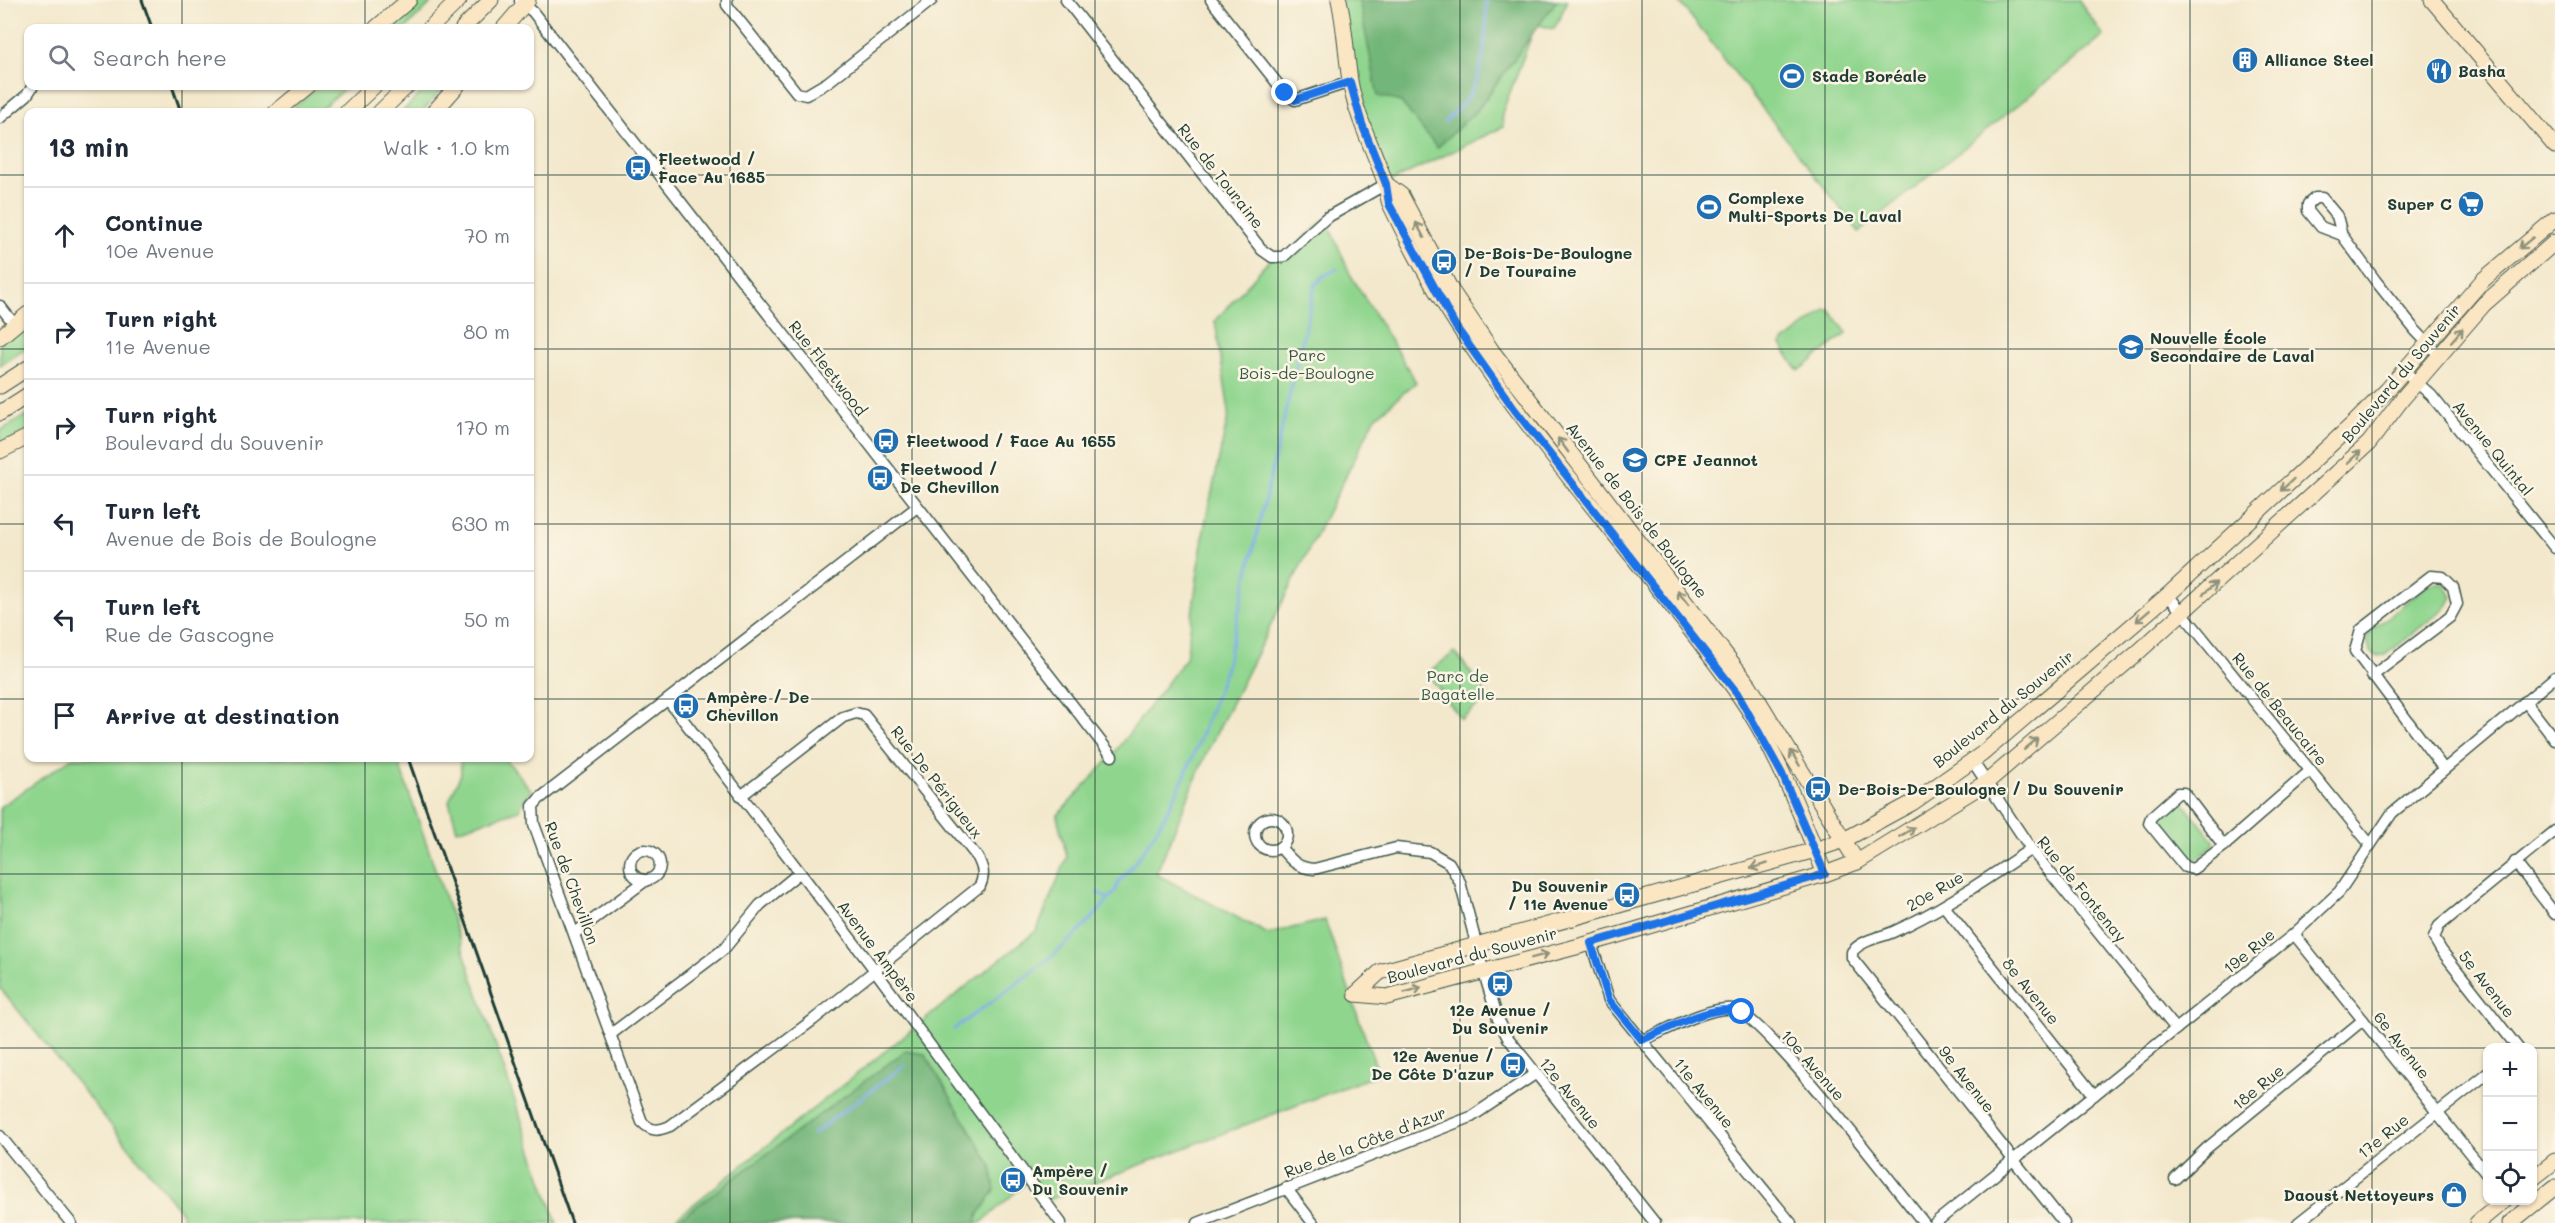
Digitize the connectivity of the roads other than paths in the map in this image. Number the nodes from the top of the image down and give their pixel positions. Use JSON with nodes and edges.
{"nodes":[{"id":1,"x":409,"y":0,"type":"edge"},
{"id":2,"x":459,"y":0,"type":"edge"},
{"id":3,"x":491,"y":0,"type":"edge"},
{"id":4,"x":727,"y":0,"type":"edge"},
{"id":5,"x":1066,"y":0,"type":"edge"},
{"id":6,"x":1210,"y":0,"type":"edge"},
{"id":7,"x":1339,"y":0,"type":"edge"},
{"id":8,"x":2432,"y":0,"type":"edge"},
{"id":9,"x":524,"y":1,"type":"edge"},
{"id":10,"x":925,"y":2,"type":"edge"},
{"id":11,"x":381,"y":24,"type":"edge"},
{"id":12,"x":434,"y":24,"type":"edge"},
{"id":13,"x":467,"y":24,"type":"edge"},
{"id":14,"x":507,"y":24,"type":"edge"},
{"id":15,"x":1350,"y":82,"type":"junction"},
{"id":16,"x":30,"y":90,"type":"edge"},
{"id":17,"x":303,"y":90,"type":"edge"},
{"id":18,"x":370,"y":90,"type":"edge"},
{"id":19,"x":403,"y":90,"type":"edge"},
{"id":20,"x":453,"y":90,"type":"edge"},
{"id":21,"x":281,"y":108,"type":"edge"},
{"id":22,"x":351,"y":108,"type":"edge"},
{"id":23,"x":384,"y":108,"type":"edge"},
{"id":24,"x":438,"y":108,"type":"edge"},
{"id":25,"x":0,"y":118,"type":"edge"},
{"id":26,"x":2555,"y":146,"type":"edge"},
{"id":27,"x":1386,"y":184,"type":"junction"},
{"id":28,"x":2555,"y":219,"type":"edge"},
{"id":29,"x":2342,"y":235,"type":"dead end"},
{"id":30,"x":2555,"y":242,"type":"edge"},
{"id":31,"x":0,"y":306,"type":"edge"},
{"id":32,"x":24,"y":317,"type":"edge"},
{"id":33,"x":15,"y":325,"type":"junction"},
{"id":34,"x":0,"y":337,"type":"edge"},
{"id":35,"x":2428,"y":344,"type":"junction"},
{"id":36,"x":2439,"y":355,"type":"junction"},
{"id":37,"x":24,"y":371,"type":"edge"},
{"id":38,"x":2404,"y":371,"type":"junction"},
{"id":39,"x":2417,"y":381,"type":"junction"},
{"id":40,"x":0,"y":386,"type":"edge"},
{"id":41,"x":24,"y":398,"type":"edge"},
{"id":42,"x":0,"y":413,"type":"edge"},
{"id":43,"x":24,"y":439,"type":"edge"},
{"id":44,"x":0,"y":451,"type":"edge"},
{"id":45,"x":917,"y":507,"type":"junction"},
{"id":46,"x":2555,"y":548,"type":"edge"},
{"id":47,"x":2168,"y":595,"type":"junction"},
{"id":48,"x":2182,"y":614,"type":"junction"},
{"id":49,"x":2372,"y":676,"type":"junction"},
{"id":50,"x":2555,"y":677,"type":"edge"},
{"id":51,"x":668,"y":700,"type":"junction"},
{"id":52,"x":2525,"y":701,"type":"junction"},
{"id":53,"x":2555,"y":740,"type":"edge"},
{"id":54,"x":1112,"y":756,"type":"dead end"},
{"id":55,"x":1973,"y":762,"type":"junction"},
{"id":56,"x":2443,"y":768,"type":"junction"},
{"id":57,"x":2311,"y":770,"type":"junction"},
{"id":58,"x":1987,"y":782,"type":"junction"},
{"id":59,"x":741,"y":796,"type":"junction"},
{"id":60,"x":2555,"y":831,"type":"edge"},
{"id":61,"x":1844,"y":840,"type":"junction"},
{"id":62,"x":2369,"y":843,"type":"junction"},
{"id":63,"x":2224,"y":846,"type":"junction"},
{"id":64,"x":1280,"y":847,"type":"dead end"},
{"id":65,"x":2031,"y":849,"type":"junction"},
{"id":66,"x":1815,"y":850,"type":"junction"},
{"id":67,"x":1857,"y":862,"type":"junction"},
{"id":68,"x":2515,"y":862,"type":"junction"},
{"id":69,"x":799,"y":873,"type":"junction"},
{"id":70,"x":1825,"y":874,"type":"junction"},
{"id":71,"x":645,"y":881,"type":"dead end"},
{"id":72,"x":1944,"y":906,"type":"junction"},
{"id":73,"x":2555,"y":914,"type":"edge"},
{"id":74,"x":575,"y":933,"type":"junction"},
{"id":75,"x":2294,"y":934,"type":"junction"},
{"id":76,"x":1591,"y":943,"type":"junction"},
{"id":77,"x":1476,"y":945,"type":"junction"},
{"id":78,"x":1852,"y":952,"type":"joint"},
{"id":79,"x":874,"y":969,"type":"junction"},
{"id":80,"x":1483,"y":970,"type":"junction"},
{"id":81,"x":2364,"y":1020,"type":"junction"},
{"id":82,"x":2176,"y":1029,"type":"junction"},
{"id":83,"x":611,"y":1034,"type":"junction"},
{"id":84,"x":1642,"y":1040,"type":"junction"},
{"id":85,"x":2515,"y":1043,"type":"edge"},
{"id":86,"x":1535,"y":1074,"type":"junction"},
{"id":87,"x":2483,"y":1076,"type":"edge"},
{"id":88,"x":2094,"y":1095,"type":"junction"},
{"id":89,"x":2436,"y":1112,"type":"junction"},
{"id":90,"x":0,"y":1136,"type":"edge"},
{"id":91,"x":2012,"y":1160,"type":"junction"},
{"id":92,"x":2555,"y":1161,"type":"edge"},
{"id":93,"x":2483,"y":1171,"type":"edge"},
{"id":94,"x":2537,"y":1175,"type":"edge"},
{"id":95,"x":2175,"y":1179,"type":"dead end"},
{"id":96,"x":2555,"y":1187,"type":"edge"},
{"id":97,"x":1286,"y":1188,"type":"junction"},
{"id":98,"x":2500,"y":1205,"type":"edge"},
{"id":99,"x":2508,"y":1205,"type":"edge"},
{"id":100,"x":2514,"y":1219,"type":"edge"},
{"id":101,"x":71,"y":1223,"type":"edge"},
{"id":102,"x":1061,"y":1223,"type":"edge"},
{"id":103,"x":1198,"y":1223,"type":"edge"},
{"id":104,"x":1313,"y":1223,"type":"edge"},
{"id":105,"x":1654,"y":1223,"type":"edge"},
{"id":106,"x":1791,"y":1223,"type":"edge"},
{"id":107,"x":1924,"y":1223,"type":"edge"},
{"id":108,"x":1935,"y":1223,"type":"edge"},
{"id":109,"x":2064,"y":1223,"type":"edge"},
{"id":110,"x":2298,"y":1223,"type":"edge"},
{"id":111,"x":2477,"y":1223,"type":"edge"}],
"edges":[{"from":1,"to":11,"type":"street"},
{"from":2,"to":12,"type":"street"},
{"from":3,"to":13,"type":"street"},
{"from":4,"to":10,"type":"street"},
{"from":5,"to":27,"type":"street","name":"Rue de Touraine"},
{"from":6,"to":15,"type":"street"},
{"from":7,"to":15,"type":"street","name":"Avenue de Bois de Boulogne"},
{"from":8,"to":26,"type":"street"},
{"from":9,"to":14,"type":"street"},
{"from":9,"to":45,"type":"street","name":"Rue Fleetwood"},
{"from":15,"to":27,"type":"street","name":"Avenue de Bois de Boulogne"},
{"from":16,"to":25,"type":"street"},
{"from":17,"to":21,"type":"street"},
{"from":18,"to":22,"type":"street"},
{"from":19,"to":23,"type":"street"},
{"from":20,"to":24,"type":"street"},
{"from":61,"to":27,"type":"street","name":"Avenue de Bois de Boulogne","one_way":true},
{"from":27,"to":66,"type":"street","name":"Avenue de Bois de Boulogne"},
{"from":28,"to":35,"type":"street","name":"Boulevard du Souvenir","one_way":true},
{"from":29,"to":35,"type":"street"},
{"from":36,"to":30,"type":"street","name":"Boulevard du Souvenir","one_way":true},
{"from":31,"to":33,"type":"street"},
{"from":32,"to":33,"type":"street"},
{"from":33,"to":34,"type":"street"},
{"from":35,"to":36,"type":"street"},
{"from":35,"to":38,"type":"street","name":"Boulevard du Souvenir"},
{"from":36,"to":39,"type":"street","name":"Boulevard du Souvenir"},
{"from":37,"to":40,"type":"street"},
{"from":38,"to":39,"type":"street","name":"Avenue Quintal"},
{"from":38,"to":47,"type":"street","name":"Boulevard du Souvenir","one_way":true},
{"from":39,"to":46,"type":"street","name":"Avenue Quintal"},
{"from":48,"to":39,"type":"street","name":"Boulevard du Souvenir","one_way":true},
{"from":41,"to":42,"type":"street"},
{"from":43,"to":44,"type":"street"},
{"from":45,"to":51,"type":"street","name":"Rue de Chevillon"},
{"from":45,"to":54,"type":"street","name":"Rue Fleetwood"},
{"from":47,"to":48,"type":"street","name":"Rue de Beaucaire"},
{"from":47,"to":55,"type":"street","name":"Boulevard du Souvenir","one_way":true},
{"from":48,"to":57,"type":"street","name":"Rue de Beaucaire"},
{"from":58,"to":48,"type":"street","name":"Boulevard du Souvenir","one_way":true},
{"from":49,"to":49,"type":"street"},
{"from":49,"to":56,"type":"street"},
{"from":50,"to":52,"type":"street","name":"19e Rue"},
{"from":51,"to":59,"type":"street","name":"Avenue Ampère"},
{"from":51,"to":74,"type":"street","name":"Rue de Chevillon"},
{"from":52,"to":53,"type":"street"},
{"from":52,"to":56,"type":"street","name":"19e Rue"},
{"from":55,"to":58,"type":"street","name":"Rue de Fontenay"},
{"from":55,"to":61,"type":"street","name":"Boulevard du Souvenir"},
{"from":56,"to":62,"type":"street","name":"19e Rue"},
{"from":57,"to":62,"type":"street","name":"Rue de Beaucaire"},
{"from":57,"to":63,"type":"street"},
{"from":58,"to":65,"type":"street","name":"Rue de Fontenay"},
{"from":67,"to":58,"type":"street","name":"Boulevard du Souvenir","one_way":true},
{"from":59,"to":69,"type":"street","name":"Avenue Ampère"},
{"from":59,"to":79,"type":"street","name":"Rue De Périgueux"},
{"from":60,"to":68,"type":"street"},
{"from":61,"to":66,"type":"street","name":"Boulevard du Souvenir"},
{"from":61,"to":67,"type":"street","name":"Avenue de Bois de Boulogne"},
{"from":62,"to":75,"type":"street","name":"19e Rue"},
{"from":63,"to":63,"type":"street"},
{"from":64,"to":77,"type":"street","name":"12e Avenue"},
{"from":65,"to":72,"type":"street","name":"20e Rue"},
{"from":65,"to":82,"type":"street","name":"Rue de Fontenay"},
{"from":66,"to":70,"type":"street","name":"Avenue de Bois de Boulogne"},
{"from":66,"to":77,"type":"street","name":"Boulevard du Souvenir","one_way":true},
{"from":67,"to":70,"type":"street","name":"Boulevard du Souvenir"},
{"from":68,"to":73,"type":"street"},
{"from":68,"to":85,"type":"street","name":"5e Avenue"},
{"from":69,"to":79,"type":"street","name":"Avenue Ampère"},
{"from":69,"to":83,"type":"street"},
{"from":70,"to":76,"type":"street","name":"Boulevard du Souvenir"},
{"from":71,"to":74,"type":"street"},
{"from":72,"to":78,"type":"street","name":"20e Rue"},
{"from":72,"to":88,"type":"street","name":"8e Avenue"},
{"from":74,"to":83,"type":"street","name":"Rue de Chevillon"},
{"from":75,"to":81,"type":"street","name":"6e Avenue"},
{"from":75,"to":82,"type":"street","name":"19e Rue"},
{"from":80,"to":76,"type":"street","name":"Boulevard du Souvenir","one_way":true},
{"from":76,"to":84,"type":"street","name":"11e Avenue"},
{"from":77,"to":80,"type":"street","name":"12e Avenue"},
{"from":77,"to":80,"type":"street","name":"Boulevard du Souvenir","one_way":true},
{"from":78,"to":91,"type":"street","name":"9e Avenue"},
{"from":79,"to":83,"type":"street","name":"Rue de Chevillon"},
{"from":79,"to":102,"type":"street","name":"Avenue Ampère"},
{"from":80,"to":86,"type":"street","name":"12e Avenue"},
{"from":81,"to":89,"type":"street","name":"6e Avenue"},
{"from":81,"to":95,"type":"street","name":"18e Rue"},
{"from":82,"to":88,"type":"street","name":"19e Rue"},
{"from":84,"to":106,"type":"street","name":"11e Avenue"},
{"from":84,"to":107,"type":"street","name":"10e Avenue"},
{"from":86,"to":97,"type":"street","name":"Rue de la Côte d'Azur"},
{"from":86,"to":105,"type":"street","name":"12e Avenue"},
{"from":87,"to":89,"type":"street","name":"17e Rue"},
{"from":88,"to":91,"type":"street","name":"19e Rue"},
{"from":89,"to":93,"type":"street","name":"6e Avenue"},
{"from":89,"to":110,"type":"street","name":"17e Rue"},
{"from":90,"to":101,"type":"street"},
{"from":91,"to":108,"type":"street","name":"19e Rue"},
{"from":91,"to":109,"type":"street","name":"9e Avenue"},
{"from":92,"to":94,"type":"street"},
{"from":96,"to":100,"type":"street"},
{"from":97,"to":103,"type":"street","name":"Rue de la Côte d'Azur"},
{"from":97,"to":104,"type":"street"},
{"from":98,"to":111,"type":"street"},
{"from":99,"to":100,"type":"street"}]}
